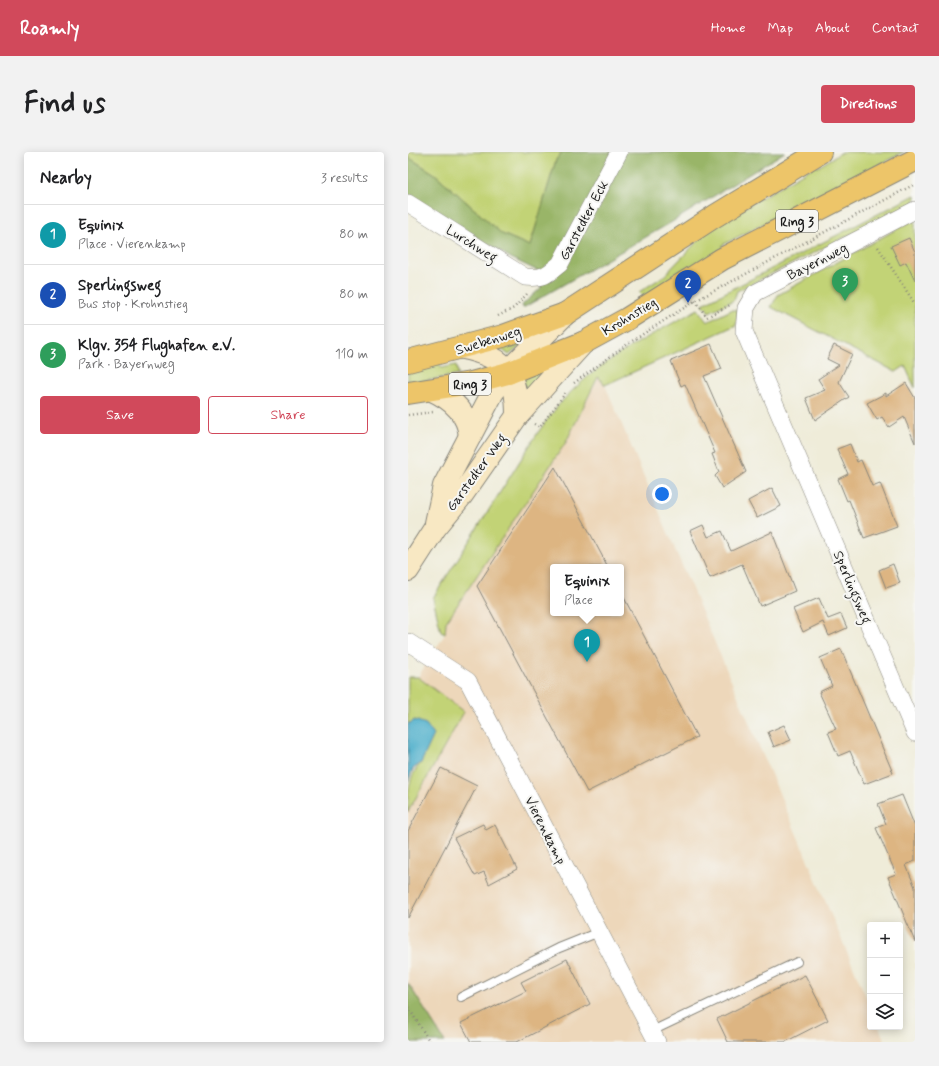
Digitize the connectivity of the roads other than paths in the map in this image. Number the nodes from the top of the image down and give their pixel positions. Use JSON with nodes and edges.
{"nodes":[{"id":1,"x":619,"y":152,"type":"edge"},
{"id":2,"x":820,"y":152,"type":"edge"},
{"id":3,"x":915,"y":160,"type":"edge"},
{"id":4,"x":408,"y":203,"type":"edge"},
{"id":5,"x":915,"y":210,"type":"edge"},
{"id":6,"x":537,"y":279,"type":"joint"},
{"id":7,"x":565,"y":314,"type":"junction"},
{"id":8,"x":744,"y":331,"type":"joint"},
{"id":9,"x":583,"y":343,"type":"junction"},
{"id":10,"x":463,"y":348,"type":"junction"},
{"id":11,"x":408,"y":361,"type":"edge"},
{"id":12,"x":508,"y":373,"type":"junction"},
{"id":13,"x":432,"y":390,"type":"junction"},
{"id":14,"x":408,"y":393,"type":"edge"},
{"id":15,"x":517,"y":416,"type":"junction"},
{"id":16,"x":470,"y":436,"type":"junction"},
{"id":17,"x":435,"y":528,"type":"junction"},
{"id":18,"x":408,"y":570,"type":"edge"},
{"id":19,"x":408,"y":642,"type":"edge"},
{"id":20,"x":915,"y":733,"type":"edge"},
{"id":21,"x":599,"y":932,"type":"junction"},
{"id":22,"x":797,"y":962,"type":"dead end"},
{"id":23,"x":461,"y":997,"type":"dead end"},
{"id":24,"x":654,"y":1037,"type":"edge"}],
"edges":[{"from":1,"to":6,"type":"street","name":"Garstedter Eck"},
{"from":2,"to":7,"type":"main road","number":"Ring 3"},
{"from":3,"to":9,"type":"main road","name":"Krohnstieg","number":"Ring 3"},
{"from":4,"to":6,"type":"street","name":"Lurchweg"},
{"from":5,"to":8,"type":"street","name":"Bayernweg"},
{"from":7,"to":10,"type":"main road","name":"Swebenweg","number":"Ring 3"},
{"from":7,"to":12,"type":"main road","name":"Garstedter Weg"},
{"from":8,"to":20,"type":"street","name":"Sperlingsweg"},
{"from":9,"to":12,"type":"main road","name":"Krohnstieg","number":"Ring 3"},
{"from":9,"to":15,"type":"main road","name":"Garstedter Weg"},
{"from":10,"to":11,"type":"main road","name":"Swebenweg","number":"Ring 3"},
{"from":10,"to":12,"type":"main road"},
{"from":12,"to":13,"type":"main road","number":"Ring 3"},
{"from":12,"to":15,"type":"main road"},
{"from":12,"to":16,"type":"main road","name":"Garstedter Weg"},
{"from":13,"to":14,"type":"main road","number":"Ring 3"},
{"from":13,"to":16,"type":"main road"},
{"from":15,"to":17,"type":"main road","name":"Garstedter Weg"},
{"from":16,"to":17,"type":"main road","name":"Garstedter Weg"},
{"from":17,"to":18,"type":"main road","name":"Garstedter Weg"},
{"from":19,"to":21,"type":"street","name":"Vierenkamp"},
{"from":21,"to":23,"type":"lane"},
{"from":21,"to":24,"type":"street","name":"Vierenkamp"},
{"from":22,"to":24,"type":"lane"}]}
